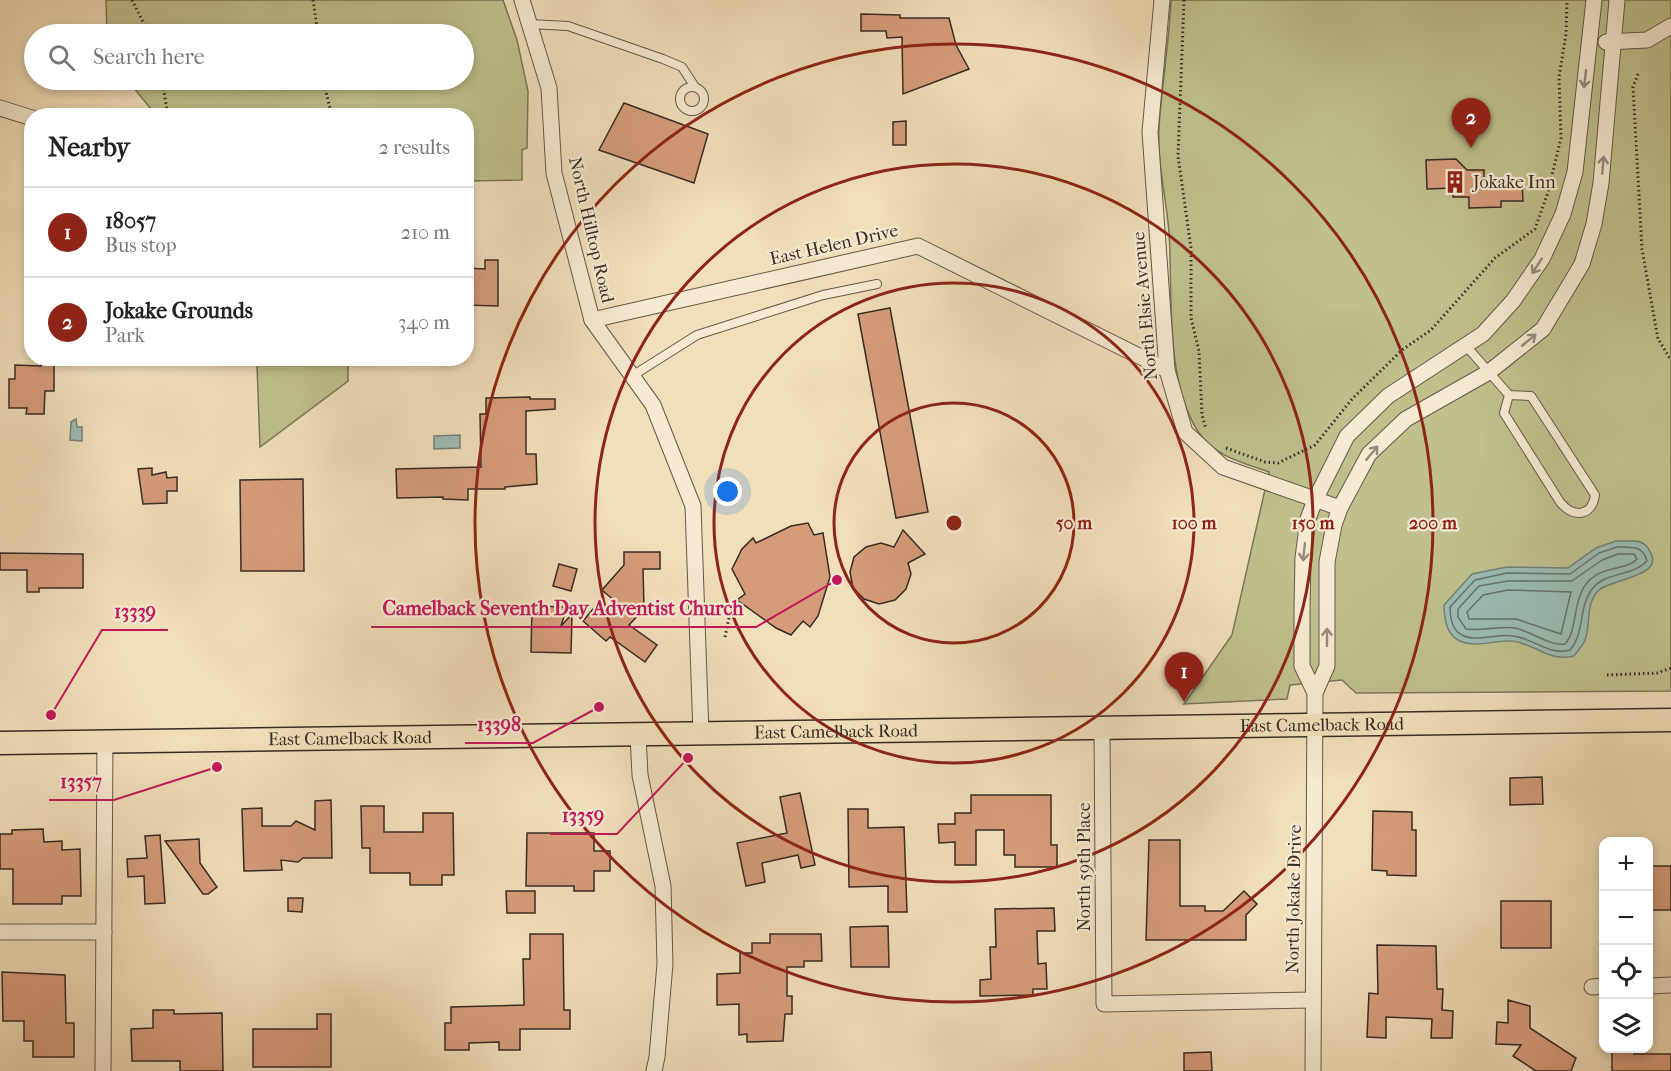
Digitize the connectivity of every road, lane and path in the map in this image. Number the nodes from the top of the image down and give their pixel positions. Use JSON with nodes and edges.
{"nodes":[{"id":1,"x":132,"y":0,"type":"edge"},
{"id":2,"x":313,"y":0,"type":"edge"},
{"id":3,"x":522,"y":0,"type":"edge"},
{"id":4,"x":1162,"y":0,"type":"edge"},
{"id":5,"x":1184,"y":0,"type":"edge"},
{"id":6,"x":1567,"y":0,"type":"edge"},
{"id":7,"x":1594,"y":0,"type":"edge"},
{"id":8,"x":1617,"y":0,"type":"edge"},
{"id":9,"x":144,"y":24,"type":"edge"},
{"id":10,"x":317,"y":24,"type":"edge"},
{"id":11,"x":529,"y":24,"type":"junction"},
{"id":12,"x":1671,"y":26,"type":"edge"},
{"id":13,"x":1590,"y":40,"type":"junction"},
{"id":14,"x":1613,"y":42,"type":"junction"},
{"id":15,"x":1638,"y":74,"type":"dead end"},
{"id":16,"x":695,"y":87,"type":"dead end"},
{"id":17,"x":164,"y":90,"type":"edge"},
{"id":18,"x":326,"y":90,"type":"edge"},
{"id":19,"x":0,"y":108,"type":"edge"},
{"id":20,"x":167,"y":108,"type":"edge"},
{"id":21,"x":330,"y":108,"type":"edge"},
{"id":22,"x":24,"y":116,"type":"edge"},
{"id":23,"x":877,"y":284,"type":"dead end"},
{"id":24,"x":592,"y":320,"type":"junction"},
{"id":25,"x":1467,"y":347,"type":"junction"},
{"id":26,"x":1671,"y":360,"type":"edge"},
{"id":27,"x":1167,"y":370,"type":"junction"},
{"id":28,"x":1489,"y":372,"type":"junction"},
{"id":29,"x":632,"y":376,"type":"junction"},
{"id":30,"x":1509,"y":395,"type":"junction"},
{"id":31,"x":1211,"y":437,"type":"dead end"},
{"id":32,"x":1219,"y":444,"type":"dead end"},
{"id":33,"x":1315,"y":500,"type":"junction"},
{"id":34,"x":1340,"y":508,"type":"junction"},
{"id":35,"x":739,"y":602,"type":"dead end"},
{"id":36,"x":725,"y":637,"type":"dead end"},
{"id":37,"x":1671,"y":668,"type":"edge"},
{"id":38,"x":1607,"y":675,"type":"dead end"},
{"id":39,"x":1315,"y":693,"type":"junction"},
{"id":40,"x":1671,"y":720,"type":"edge"},
{"id":41,"x":1315,"y":727,"type":"junction"},
{"id":42,"x":1102,"y":729,"type":"junction"},
{"id":43,"x":701,"y":734,"type":"junction"},
{"id":44,"x":638,"y":735,"type":"junction"},
{"id":45,"x":105,"y":741,"type":"junction"},
{"id":46,"x":0,"y":743,"type":"edge"},
{"id":47,"x":0,"y":932,"type":"edge"},
{"id":48,"x":104,"y":932,"type":"junction"},
{"id":49,"x":1671,"y":985,"type":"edge"},
{"id":50,"x":1653,"y":986,"type":"edge"},
{"id":51,"x":1312,"y":1000,"type":"junction"},
{"id":52,"x":103,"y":1071,"type":"edge"},
{"id":53,"x":654,"y":1071,"type":"edge"},
{"id":54,"x":1313,"y":1071,"type":"edge"}],
"edges":[{"from":1,"to":9,"type":"path"},
{"from":2,"to":10,"type":"path"},
{"from":3,"to":11,"type":"street","name":"North Hilltop Road"},
{"from":4,"to":27,"type":"street","name":"North Elsie Avenue"},
{"from":5,"to":31,"type":"path"},
{"from":6,"to":32,"type":"path"},
{"from":7,"to":13,"type":"street"},
{"from":8,"to":14,"type":"street"},
{"from":11,"to":16,"type":"lane"},
{"from":11,"to":24,"type":"street","name":"North Hilltop Road"},
{"from":12,"to":14,"type":"street"},
{"from":13,"to":14,"type":"street"},
{"from":13,"to":25,"type":"street","one_way":true},
{"from":28,"to":14,"type":"street","one_way":true},
{"from":15,"to":26,"type":"path"},
{"from":17,"to":20,"type":"path"},
{"from":18,"to":21,"type":"path"},
{"from":19,"to":22,"type":"street"},
{"from":23,"to":29,"type":"lane"},
{"from":24,"to":27,"type":"street","name":"East Helen Drive"},
{"from":24,"to":29,"type":"street","name":"North Hilltop Road"},
{"from":25,"to":28,"type":"lane"},
{"from":25,"to":33,"type":"street"},
{"from":27,"to":33,"type":"street","name":"North Elsie Avenue"},
{"from":28,"to":30,"type":"lane"},
{"from":34,"to":28,"type":"street","one_way":true},
{"from":29,"to":43,"type":"street","name":"North Hilltop Road"},
{"from":30,"to":30,"type":"lane"},
{"from":33,"to":34,"type":"street","name":"North Elsie Avenue"},
{"from":33,"to":39,"type":"street","one_way":true},
{"from":39,"to":34,"type":"street","one_way":true},
{"from":35,"to":36,"type":"path"},
{"from":37,"to":38,"type":"path"},
{"from":39,"to":41,"type":"street","name":"North Jokake Drive"},
{"from":40,"to":41,"type":"main road","name":"East Camelback Road"},
{"from":41,"to":42,"type":"main road","name":"East Camelback Road"},
{"from":41,"to":51,"type":"street","name":"North Jokake Drive"},
{"from":42,"to":43,"type":"main road","name":"East Camelback Road"},
{"from":42,"to":51,"type":"street","name":"North 59th Place"},
{"from":43,"to":44,"type":"main road","name":"East Camelback Road"},
{"from":44,"to":45,"type":"main road","name":"East Camelback Road"},
{"from":44,"to":53,"type":"street"},
{"from":45,"to":46,"type":"main road","name":"East Camelback Road"},
{"from":45,"to":48,"type":"street"},
{"from":47,"to":48,"type":"street"},
{"from":48,"to":52,"type":"street"},
{"from":49,"to":50,"type":"street"},
{"from":51,"to":54,"type":"street","name":"North Jokake Drive"}]}
